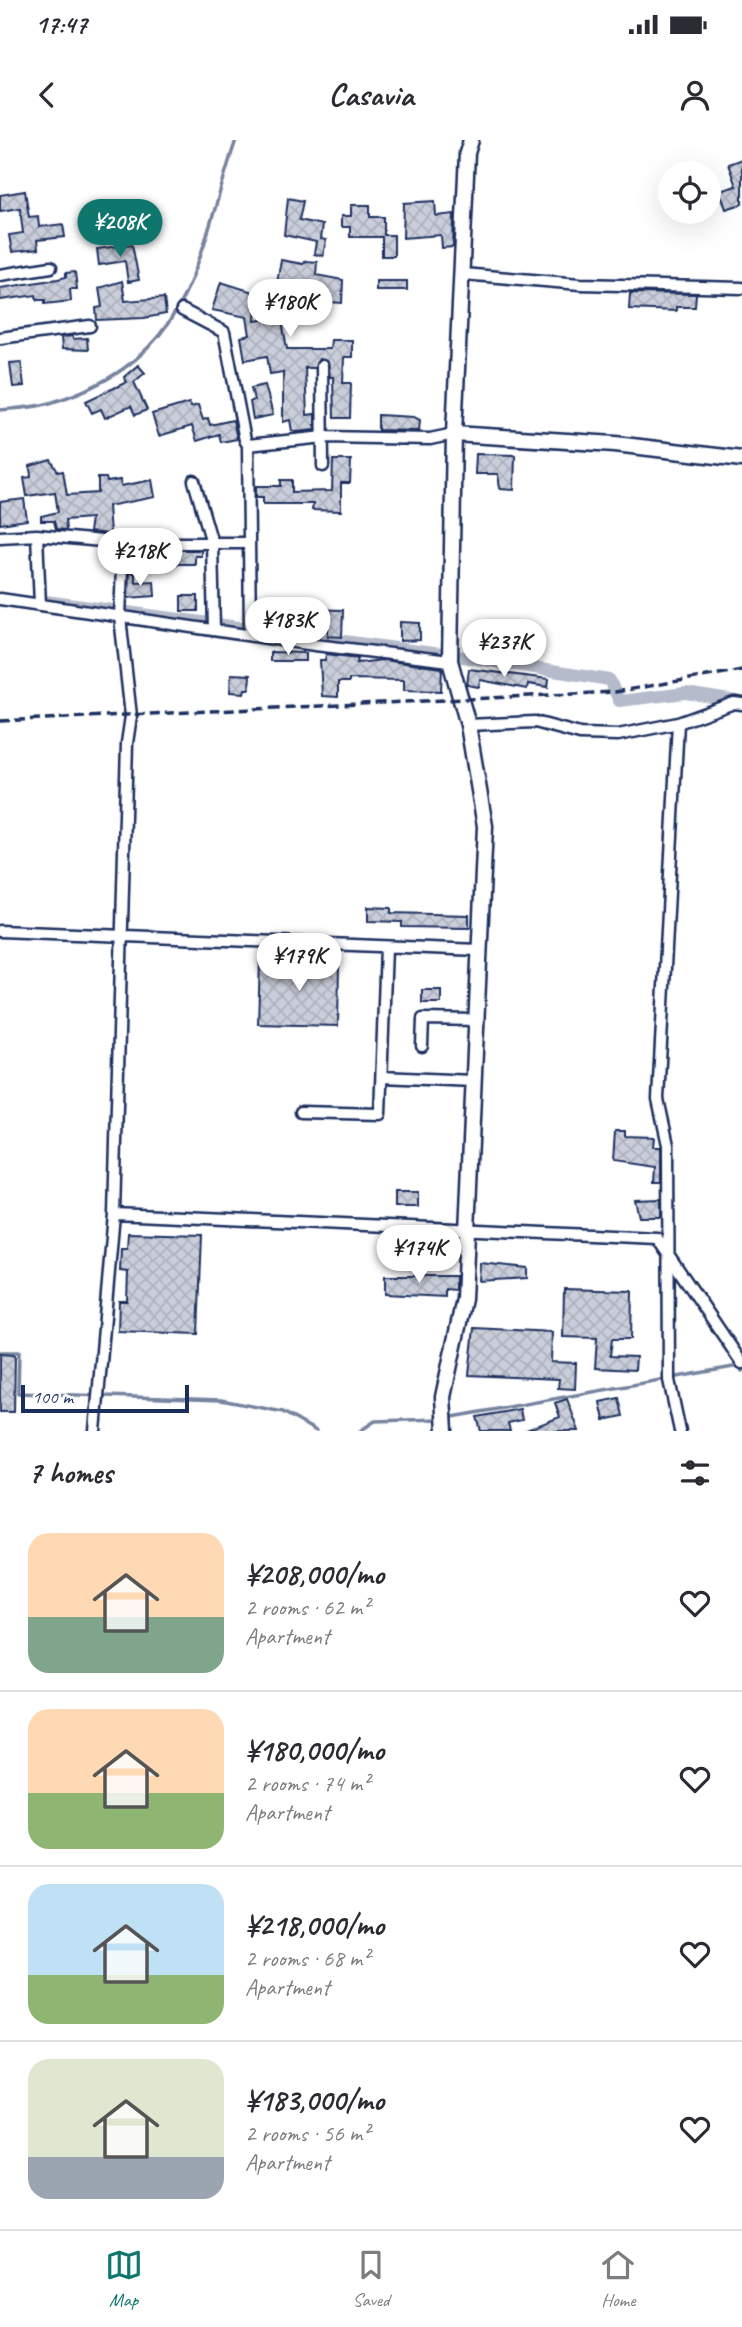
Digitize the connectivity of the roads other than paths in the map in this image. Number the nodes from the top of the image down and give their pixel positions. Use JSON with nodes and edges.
{"nodes":[{"id":1,"x":471,"y":140,"type":"edge"},
{"id":2,"x":51,"y":267,"type":"dead end"},
{"id":3,"x":463,"y":274,"type":"junction"},
{"id":4,"x":0,"y":275,"type":"edge"},
{"id":5,"x":742,"y":288,"type":"edge"},
{"id":6,"x":182,"y":310,"type":"dead end"},
{"id":7,"x":90,"y":326,"type":"dead end"},
{"id":8,"x":0,"y":338,"type":"edge"},
{"id":9,"x":322,"y":366,"type":"dead end"},
{"id":10,"x":454,"y":434,"type":"junction"},
{"id":11,"x":324,"y":437,"type":"junction"},
{"id":12,"x":248,"y":445,"type":"junction"},
{"id":13,"x":742,"y":460,"type":"edge"},
{"id":14,"x":323,"y":466,"type":"dead end"},
{"id":15,"x":194,"y":481,"type":"dead end"},
{"id":16,"x":37,"y":535,"type":"junction"},
{"id":17,"x":0,"y":537,"type":"edge"},
{"id":18,"x":123,"y":542,"type":"junction"},
{"id":19,"x":212,"y":543,"type":"junction"},
{"id":20,"x":249,"y":543,"type":"junction"},
{"id":21,"x":0,"y":599,"type":"edge"},
{"id":22,"x":40,"y":605,"type":"junction"},
{"id":23,"x":120,"y":617,"type":"junction"},
{"id":24,"x":214,"y":629,"type":"junction"},
{"id":25,"x":250,"y":634,"type":"junction"},
{"id":26,"x":450,"y":661,"type":"junction"},
{"id":27,"x":742,"y":704,"type":"edge"},
{"id":28,"x":678,"y":723,"type":"junction"},
{"id":29,"x":468,"y":725,"type":"junction"},
{"id":30,"x":0,"y":931,"type":"edge"},
{"id":31,"x":123,"y":937,"type":"junction"},
{"id":32,"x":386,"y":947,"type":"junction"},
{"id":33,"x":479,"y":950,"type":"junction"},
{"id":34,"x":476,"y":1020,"type":"junction"},
{"id":35,"x":422,"y":1046,"type":"dead end"},
{"id":36,"x":382,"y":1077,"type":"junction"},
{"id":37,"x":473,"y":1081,"type":"junction"},
{"id":38,"x":302,"y":1112,"type":"dead end"},
{"id":39,"x":114,"y":1214,"type":"junction"},
{"id":40,"x":467,"y":1231,"type":"junction"},
{"id":41,"x":670,"y":1259,"type":"junction"},
{"id":42,"x":742,"y":1363,"type":"edge"},
{"id":43,"x":95,"y":1431,"type":"edge"},
{"id":44,"x":445,"y":1431,"type":"edge"},
{"id":45,"x":680,"y":1431,"type":"edge"}],
"edges":[{"from":1,"to":3,"type":"street"},
{"from":2,"to":4,"type":"street"},
{"from":3,"to":5,"type":"street"},
{"from":3,"to":10,"type":"street"},
{"from":6,"to":12,"type":"street"},
{"from":7,"to":8,"type":"street"},
{"from":9,"to":11,"type":"street"},
{"from":10,"to":11,"type":"street"},
{"from":10,"to":13,"type":"street"},
{"from":10,"to":26,"type":"street"},
{"from":11,"to":12,"type":"street"},
{"from":11,"to":14,"type":"street"},
{"from":12,"to":20,"type":"street"},
{"from":15,"to":19,"type":"street"},
{"from":16,"to":17,"type":"street"},
{"from":16,"to":18,"type":"street"},
{"from":16,"to":22,"type":"street"},
{"from":18,"to":19,"type":"street"},
{"from":18,"to":23,"type":"street"},
{"from":19,"to":20,"type":"street"},
{"from":19,"to":24,"type":"street"},
{"from":20,"to":25,"type":"street"},
{"from":21,"to":22,"type":"street"},
{"from":22,"to":23,"type":"street"},
{"from":23,"to":24,"type":"street"},
{"from":23,"to":31,"type":"street"},
{"from":24,"to":25,"type":"street"},
{"from":25,"to":26,"type":"street"},
{"from":26,"to":29,"type":"street"},
{"from":27,"to":28,"type":"street"},
{"from":28,"to":29,"type":"street"},
{"from":28,"to":41,"type":"street"},
{"from":29,"to":33,"type":"street"},
{"from":30,"to":31,"type":"street"},
{"from":31,"to":32,"type":"street"},
{"from":31,"to":39,"type":"street"},
{"from":32,"to":33,"type":"street"},
{"from":32,"to":36,"type":"street"},
{"from":33,"to":34,"type":"street"},
{"from":34,"to":35,"type":"street"},
{"from":34,"to":37,"type":"street"},
{"from":36,"to":37,"type":"street"},
{"from":36,"to":38,"type":"street"},
{"from":37,"to":40,"type":"street"},
{"from":39,"to":40,"type":"street"},
{"from":39,"to":43,"type":"street"},
{"from":40,"to":41,"type":"street"},
{"from":40,"to":44,"type":"street"},
{"from":41,"to":42,"type":"street"},
{"from":41,"to":45,"type":"street"}]}
